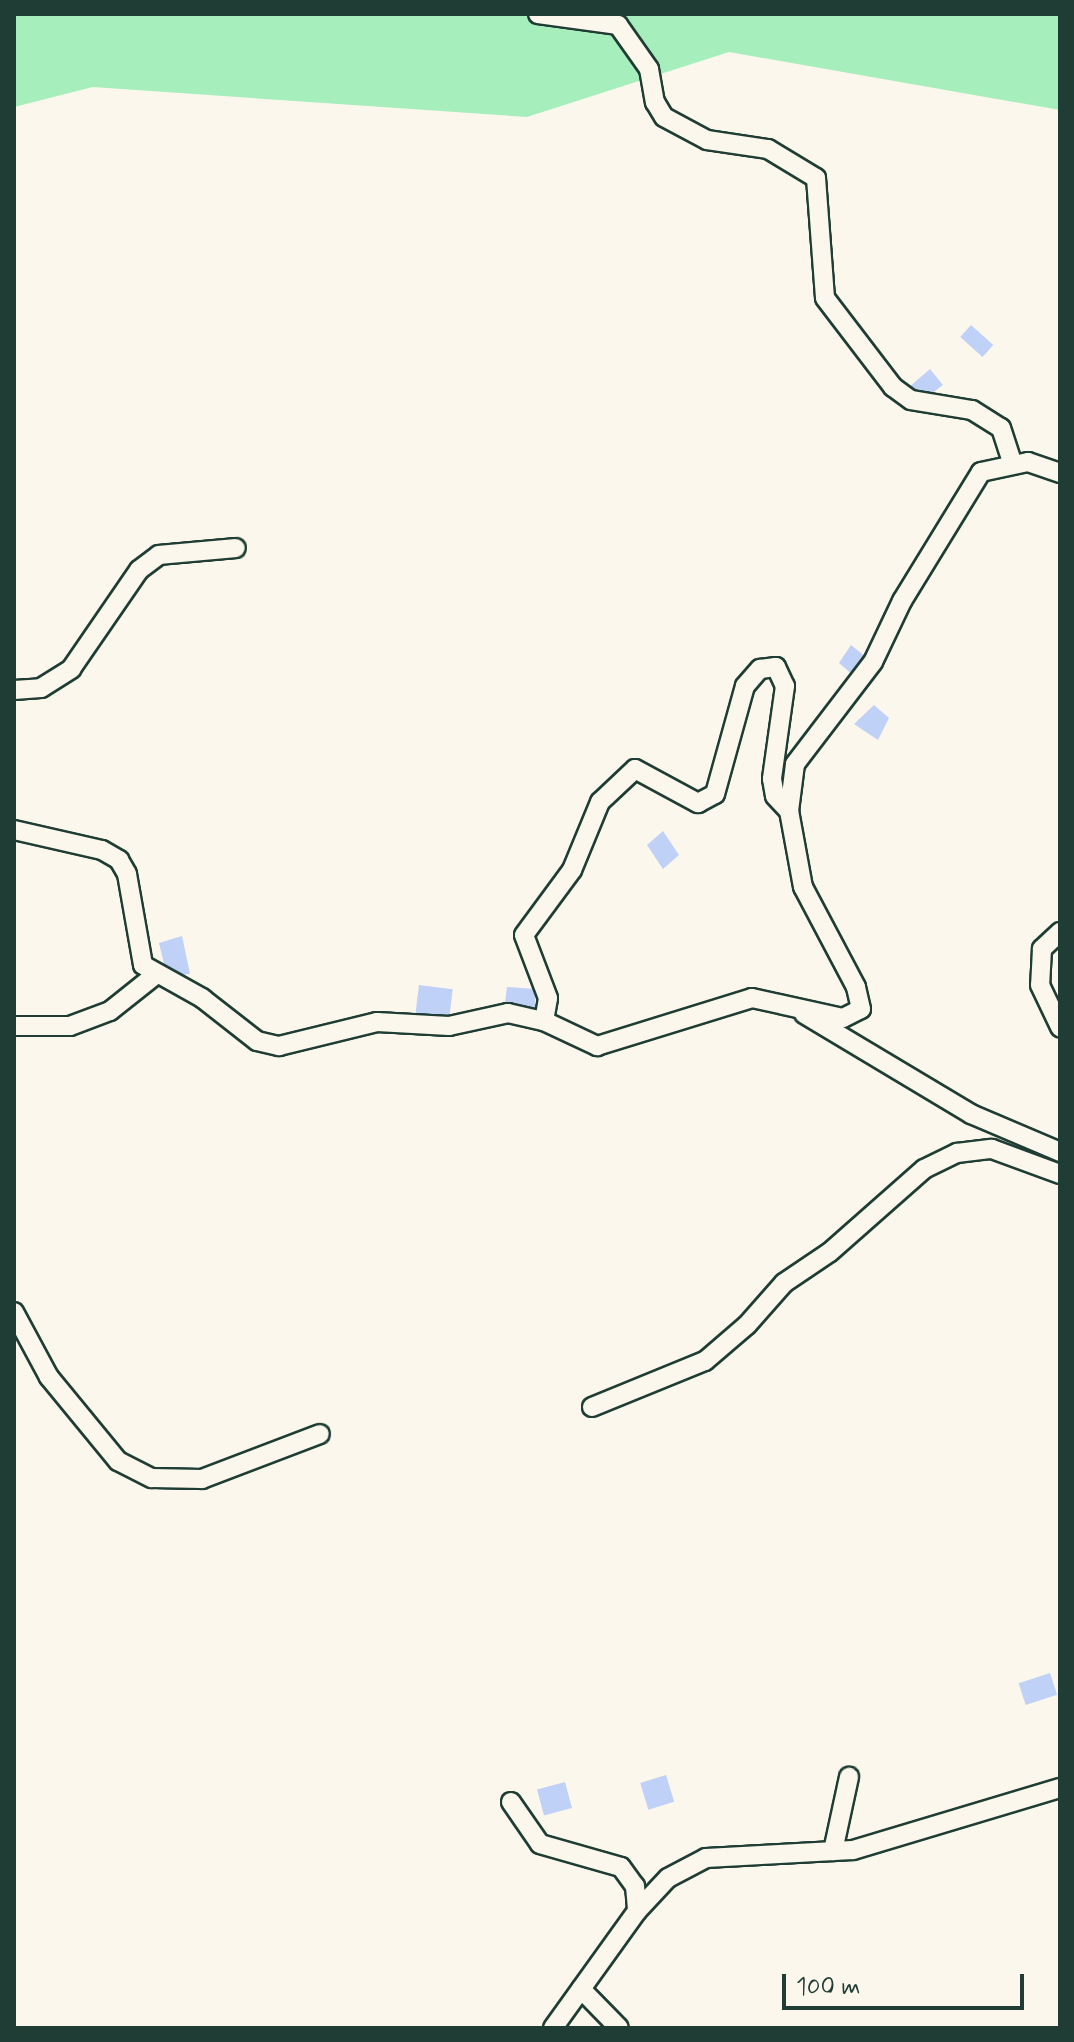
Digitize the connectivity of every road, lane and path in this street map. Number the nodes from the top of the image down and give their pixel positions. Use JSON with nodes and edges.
{"nodes":[{"id":1,"x":538,"y":14,"type":"edge"},
{"id":2,"x":1013,"y":464,"type":"junction"},
{"id":3,"x":1060,"y":473,"type":"edge"},
{"id":4,"x":236,"y":548,"type":"dead end"},
{"id":5,"x":14,"y":690,"type":"edge"},
{"id":6,"x":789,"y":811,"type":"junction"},
{"id":7,"x":14,"y":830,"type":"edge"},
{"id":8,"x":1060,"y":932,"type":"edge"},
{"id":9,"x":154,"y":976,"type":"junction"},
{"id":10,"x":788,"y":1004,"type":"junction"},
{"id":11,"x":544,"y":1021,"type":"junction"},
{"id":12,"x":14,"y":1026,"type":"edge"},
{"id":13,"x":1060,"y":1027,"type":"edge"},
{"id":14,"x":1060,"y":1152,"type":"edge"},
{"id":15,"x":1060,"y":1174,"type":"edge"},
{"id":16,"x":14,"y":1312,"type":"edge"},
{"id":17,"x":592,"y":1407,"type":"dead end"},
{"id":18,"x":320,"y":1434,"type":"dead end"},
{"id":19,"x":849,"y":1777,"type":"dead end"},
{"id":20,"x":1060,"y":1788,"type":"edge"},
{"id":21,"x":511,"y":1802,"type":"dead end"},
{"id":22,"x":833,"y":1851,"type":"junction"},
{"id":23,"x":637,"y":1911,"type":"junction"},
{"id":24,"x":581,"y":1989,"type":"junction"},
{"id":25,"x":553,"y":2028,"type":"edge"},
{"id":26,"x":619,"y":2028,"type":"edge"}],
"edges":[{"from":1,"to":2,"type":"street"},
{"from":2,"to":3,"type":"street"},
{"from":2,"to":6,"type":"street"},
{"from":4,"to":5,"type":"street"},
{"from":6,"to":10,"type":"street"},
{"from":6,"to":11,"type":"street"},
{"from":7,"to":9,"type":"street"},
{"from":8,"to":13,"type":"street"},
{"from":9,"to":11,"type":"street"},
{"from":9,"to":12,"type":"street"},
{"from":10,"to":11,"type":"street"},
{"from":10,"to":14,"type":"street"},
{"from":15,"to":17,"type":"street"},
{"from":16,"to":18,"type":"street"},
{"from":19,"to":22,"type":"street"},
{"from":20,"to":22,"type":"street"},
{"from":21,"to":23,"type":"street"},
{"from":22,"to":23,"type":"street"},
{"from":23,"to":24,"type":"street"},
{"from":24,"to":25,"type":"street"},
{"from":24,"to":26,"type":"street"}]}
